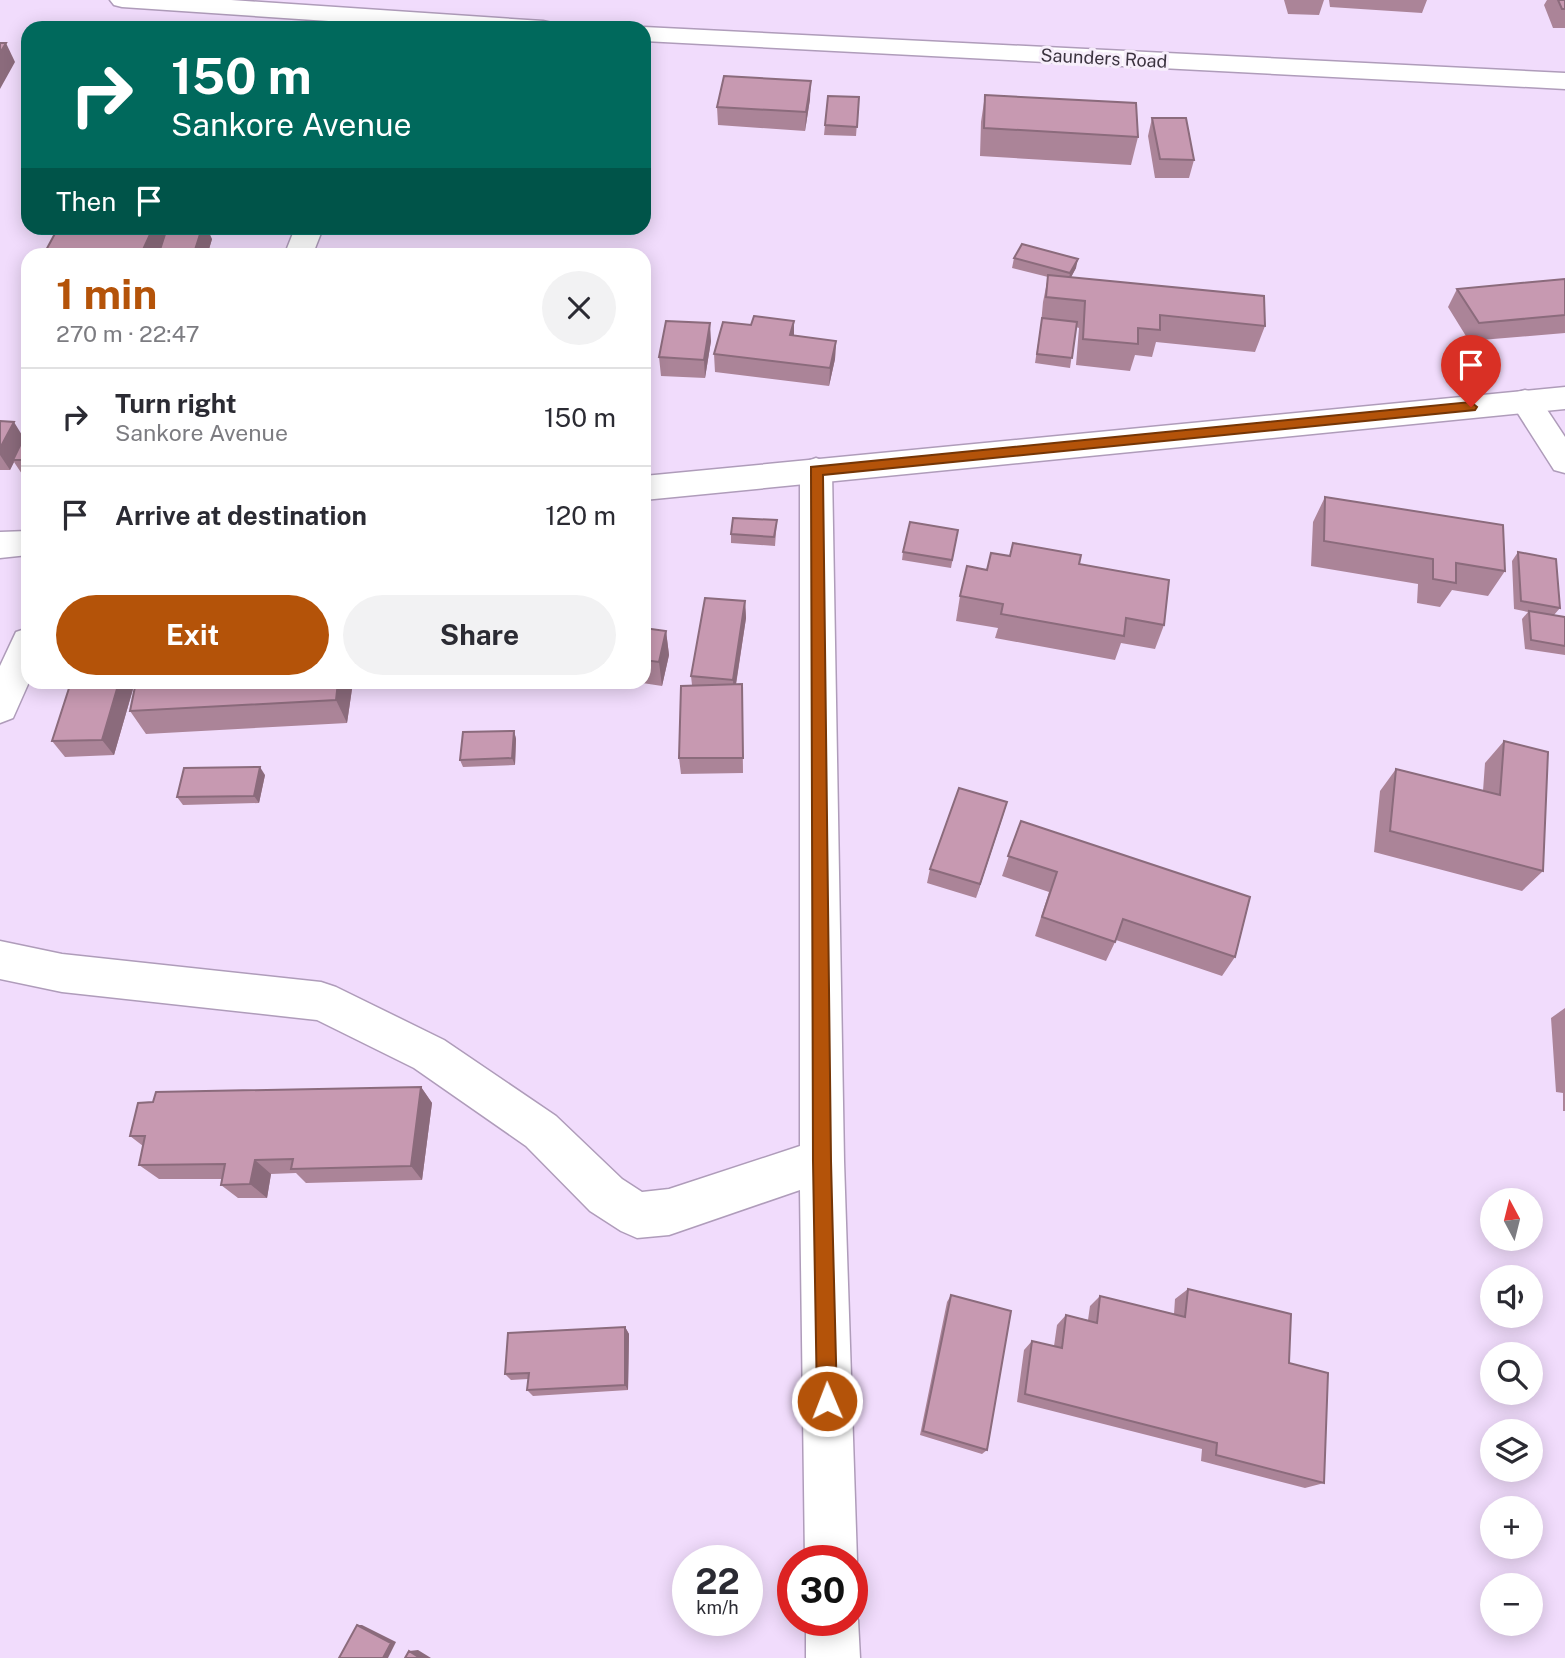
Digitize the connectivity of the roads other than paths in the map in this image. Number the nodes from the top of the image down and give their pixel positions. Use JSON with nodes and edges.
{"nodes":[{"id":1,"x":122,"y":0,"type":"edge"},
{"id":2,"x":371,"y":21,"type":"edge"},
{"id":3,"x":651,"y":34,"type":"edge"},
{"id":4,"x":1565,"y":81,"type":"edge"},
{"id":5,"x":1565,"y":398,"type":"edge"},
{"id":6,"x":1525,"y":401,"type":"junction"},
{"id":7,"x":1565,"y":462,"type":"edge"},
{"id":8,"x":816,"y":470,"type":"junction"},
{"id":9,"x":651,"y":487,"type":"edge"},
{"id":10,"x":21,"y":544,"type":"edge"},
{"id":11,"x":0,"y":545,"type":"edge"},
{"id":12,"x":21,"y":658,"type":"edge"},
{"id":13,"x":0,"y":708,"type":"edge"},
{"id":14,"x":0,"y":960,"type":"edge"},
{"id":15,"x":822,"y":1161,"type":"junction"},
{"id":16,"x":831,"y":1545,"type":"edge"},
{"id":17,"x":832,"y":1636,"type":"edge"},
{"id":18,"x":833,"y":1658,"type":"edge"}],
"edges":[{"from":1,"to":2,"type":"street"},
{"from":3,"to":4,"type":"street","name":"Saunders Road"},
{"from":5,"to":6,"type":"street"},
{"from":6,"to":7,"type":"street"},
{"from":6,"to":8,"type":"street"},
{"from":8,"to":9,"type":"street"},
{"from":8,"to":15,"type":"street"},
{"from":10,"to":11,"type":"street"},
{"from":12,"to":13,"type":"street"},
{"from":14,"to":15,"type":"street"},
{"from":15,"to":16,"type":"street"},
{"from":17,"to":18,"type":"street"}]}
